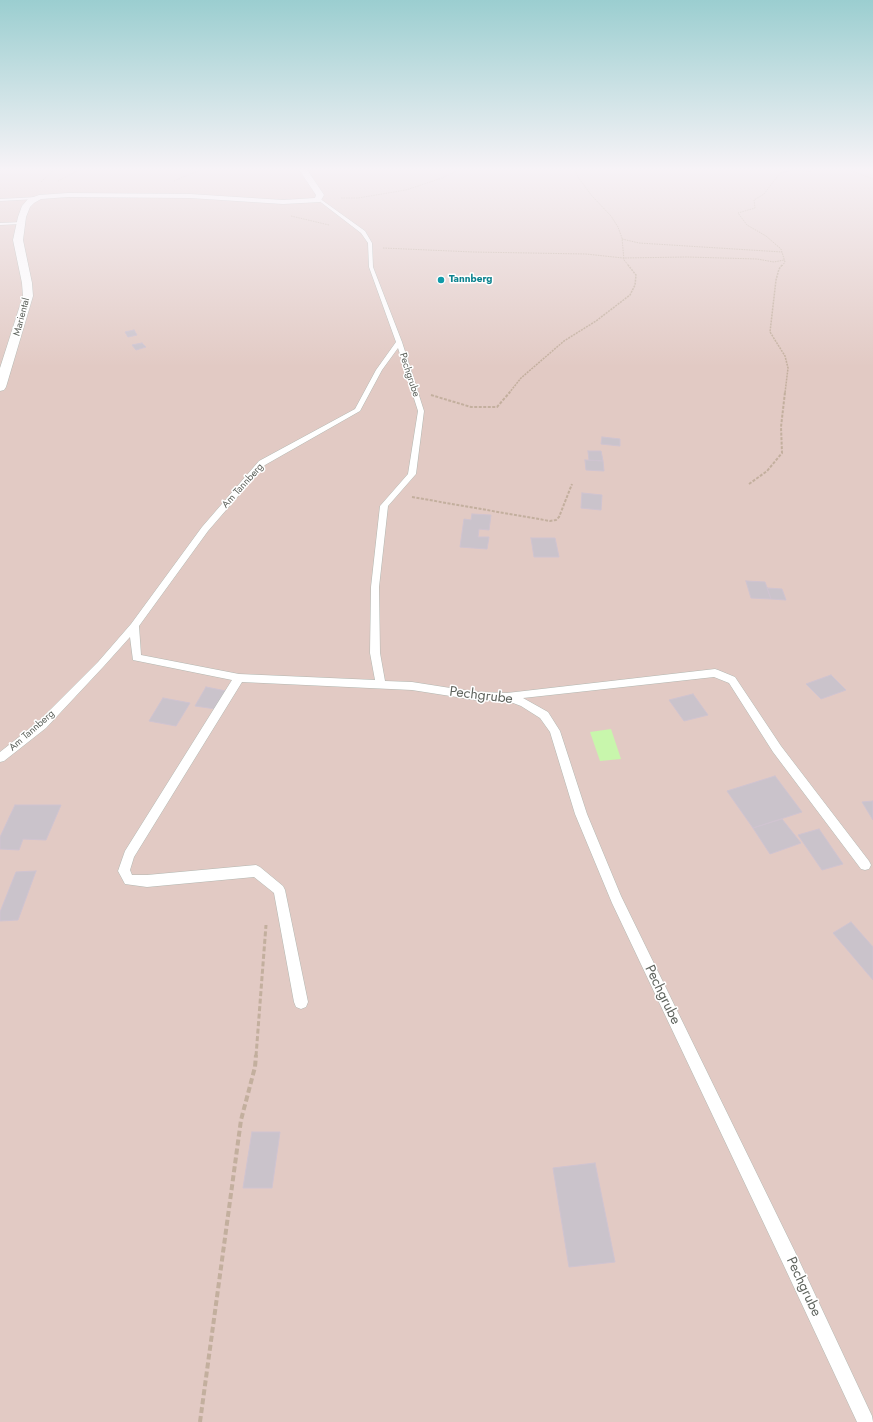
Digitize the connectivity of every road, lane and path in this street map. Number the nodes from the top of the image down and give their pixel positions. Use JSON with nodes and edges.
{"nodes":[{"id":1,"x":19,"y":234,"type":"edge"},
{"id":2,"x":365,"y":234,"type":"edge"},
{"id":3,"x":620,"y":234,"type":"edge"},
{"id":4,"x":763,"y":234,"type":"edge"},
{"id":5,"x":622,"y":239,"type":"junction"},
{"id":6,"x":370,"y":247,"type":"junction"},
{"id":7,"x":782,"y":252,"type":"junction"},
{"id":8,"x":623,"y":258,"type":"junction"},
{"id":9,"x":784,"y":260,"type":"junction"},
{"id":10,"x":399,"y":342,"type":"junction"},
{"id":11,"x":0,"y":387,"type":"edge"},
{"id":12,"x":415,"y":391,"type":"junction"},
{"id":13,"x":572,"y":484,"type":"dead end"},
{"id":14,"x":749,"y":484,"type":"dead end"},
{"id":15,"x":394,"y":494,"type":"junction"},
{"id":16,"x":134,"y":626,"type":"junction"},
{"id":17,"x":238,"y":678,"type":"junction"},
{"id":18,"x":381,"y":684,"type":"junction"},
{"id":19,"x":508,"y":697,"type":"junction"},
{"id":20,"x":0,"y":758,"type":"edge"},
{"id":21,"x":864,"y":865,"type":"dead end"},
{"id":22,"x":267,"y":921,"type":"dead end"},
{"id":23,"x":301,"y":1002,"type":"dead end"},
{"id":24,"x":200,"y":1422,"type":"edge"},
{"id":25,"x":866,"y":1422,"type":"edge"}],
"edges":[{"from":1,"to":11,"type":"street","name":"Mariental"},
{"from":2,"to":6,"type":"lane"},
{"from":3,"to":5,"type":"path"},
{"from":4,"to":7,"type":"path"},
{"from":5,"to":7,"type":"path"},
{"from":5,"to":8,"type":"path"},
{"from":6,"to":8,"type":"path"},
{"from":6,"to":10,"type":"lane"},
{"from":7,"to":9,"type":"path"},
{"from":8,"to":9,"type":"path"},
{"from":8,"to":12,"type":"path"},
{"from":9,"to":14,"type":"path"},
{"from":10,"to":12,"type":"lane","name":"Pechgrube"},
{"from":10,"to":16,"type":"lane","name":"Am Tannberg"},
{"from":12,"to":15,"type":"lane","name":"Pechgrube"},
{"from":13,"to":15,"type":"path"},
{"from":15,"to":18,"type":"lane","name":"Pechgrube"},
{"from":16,"to":17,"type":"lane","name":"Pechgrube"},
{"from":16,"to":20,"type":"lane","name":"Am Tannberg"},
{"from":17,"to":18,"type":"lane","name":"Pechgrube"},
{"from":17,"to":23,"type":"lane"},
{"from":18,"to":19,"type":"lane","name":"Pechgrube"},
{"from":19,"to":21,"type":"lane"},
{"from":19,"to":25,"type":"lane","name":"Pechgrube"},
{"from":22,"to":24,"type":"path"}]}
